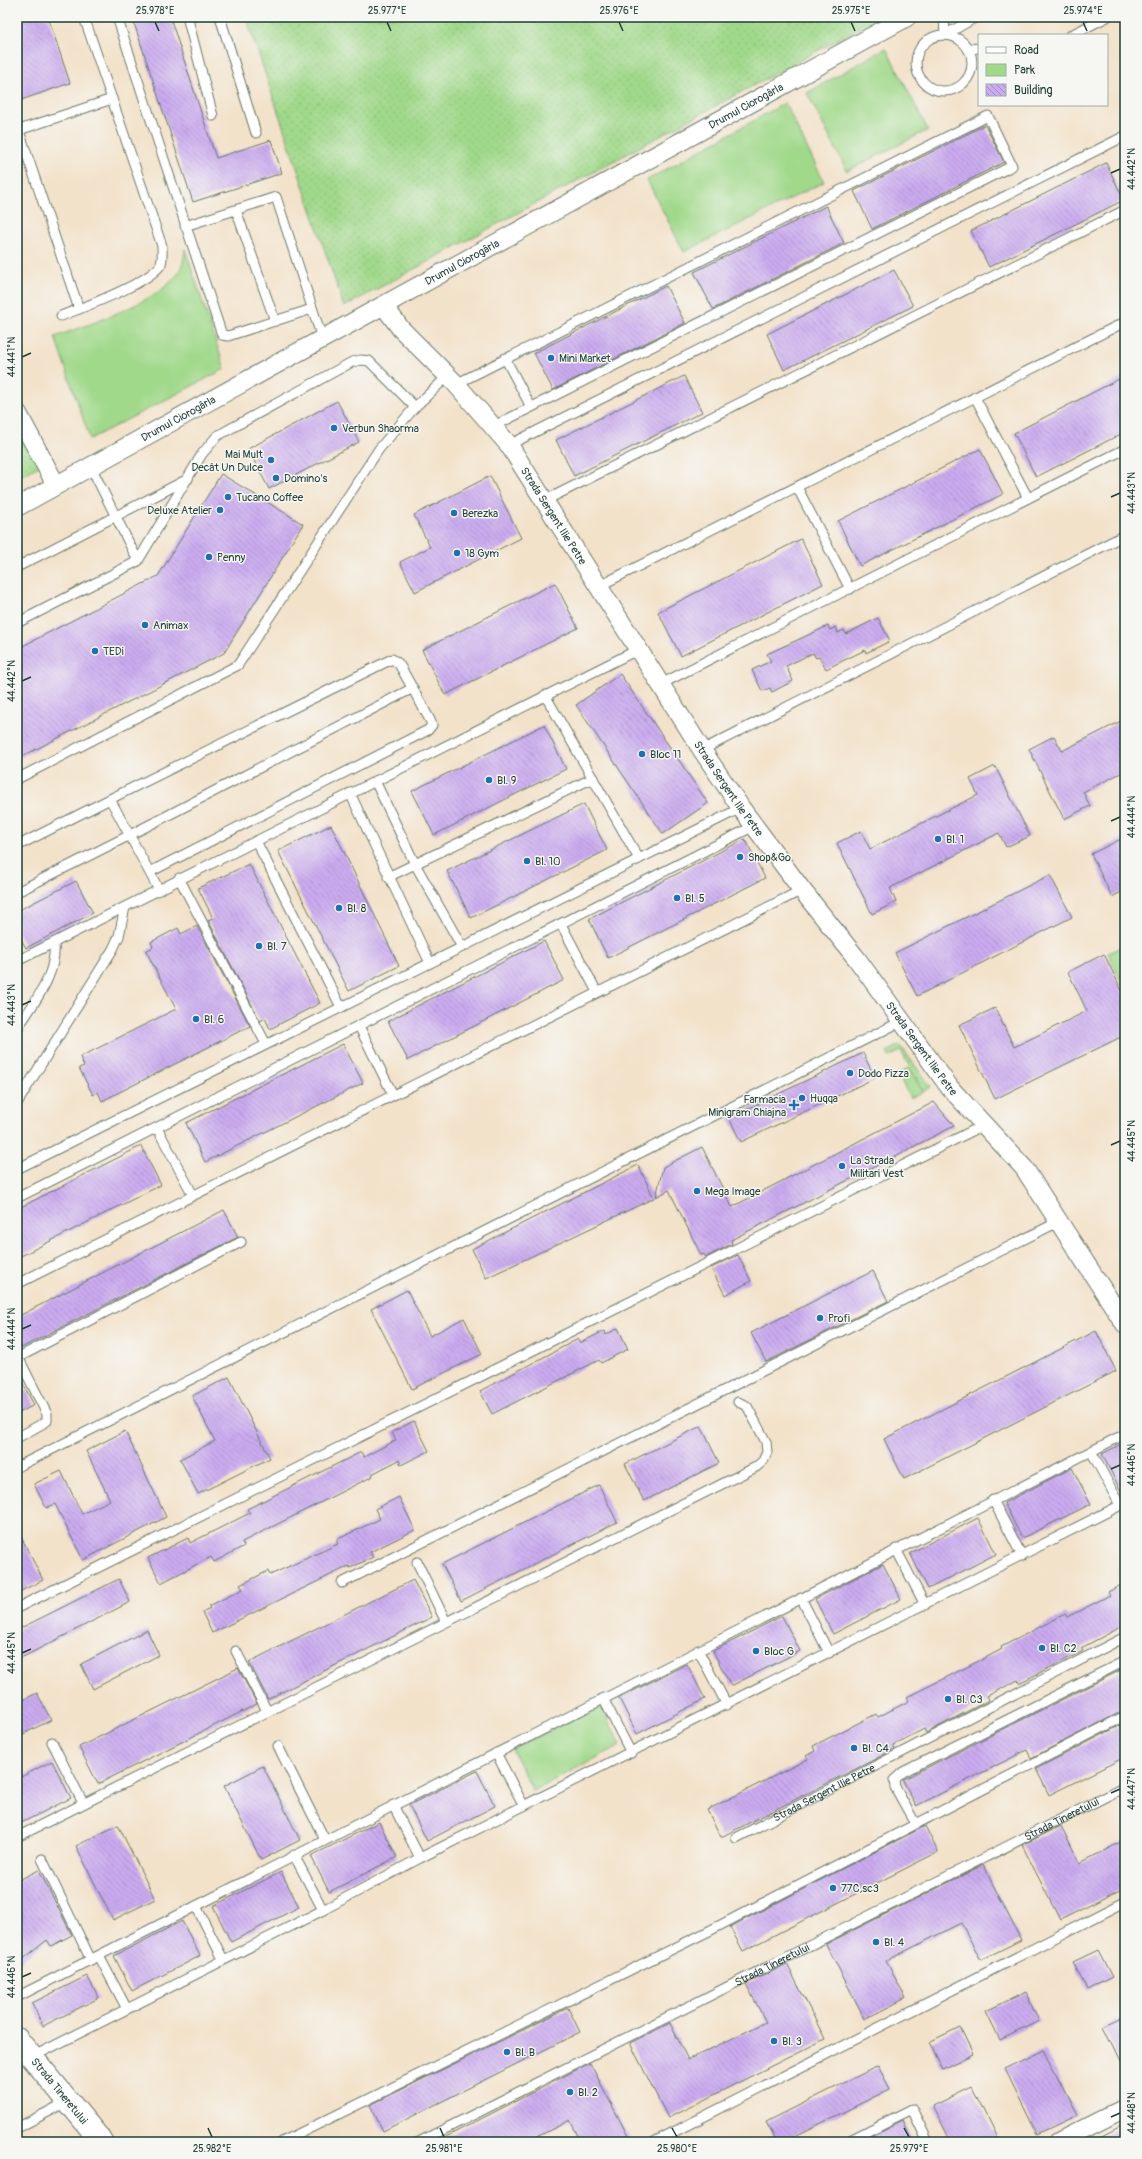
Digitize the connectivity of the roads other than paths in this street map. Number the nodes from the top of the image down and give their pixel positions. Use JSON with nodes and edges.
{"nodes":[{"id":1,"x":84,"y":17,"type":"edge"},
{"id":2,"x":117,"y":17,"type":"edge"},
{"id":3,"x":191,"y":17,"type":"edge"},
{"id":4,"x":220,"y":17,"type":"edge"},
{"id":5,"x":907,"y":17,"type":"edge"},
{"id":6,"x":944,"y":17,"type":"edge"},
{"id":7,"x":976,"y":17,"type":"edge"},
{"id":8,"x":1107,"y":17,"type":"edge"},
{"id":9,"x":1073,"y":34,"type":"edge"},
{"id":10,"x":945,"y":35,"type":"junction"},
{"id":11,"x":978,"y":48,"type":"edge"},
{"id":12,"x":968,"y":49,"type":"junction"},
{"id":13,"x":112,"y":99,"type":"junction"},
{"id":14,"x":213,"y":116,"type":"dead end"},
{"id":15,"x":18,"y":127,"type":"edge"},
{"id":16,"x":256,"y":133,"type":"dead end"},
{"id":17,"x":1125,"y":136,"type":"edge"},
{"id":18,"x":236,"y":210,"type":"junction"},
{"id":19,"x":1125,"y":210,"type":"edge"},
{"id":20,"x":185,"y":226,"type":"junction"},
{"id":21,"x":384,"y":306,"type":"junction"},
{"id":22,"x":79,"y":309,"type":"junction"},
{"id":23,"x":312,"y":309,"type":"junction"},
{"id":24,"x":60,"y":316,"type":"dead end"},
{"id":25,"x":274,"y":321,"type":"junction"},
{"id":26,"x":1125,"y":322,"type":"edge"},
{"id":27,"x":322,"y":338,"type":"junction"},
{"id":28,"x":505,"y":358,"type":"junction"},
{"id":29,"x":452,"y":380,"type":"junction"},
{"id":30,"x":975,"y":397,"type":"junction"},
{"id":31,"x":416,"y":407,"type":"junction"},
{"id":32,"x":531,"y":407,"type":"junction"},
{"id":33,"x":17,"y":412,"type":"edge"},
{"id":34,"x":494,"y":426,"type":"junction"},
{"id":35,"x":509,"y":445,"type":"junction"},
{"id":36,"x":1125,"y":449,"type":"edge"},
{"id":37,"x":91,"y":467,"type":"junction"},
{"id":38,"x":188,"y":479,"type":"junction"},
{"id":39,"x":56,"y":485,"type":"junction"},
{"id":40,"x":797,"y":487,"type":"junction"},
{"id":41,"x":1028,"y":498,"type":"junction"},
{"id":42,"x":546,"y":500,"type":"junction"},
{"id":43,"x":17,"y":507,"type":"edge"},
{"id":44,"x":115,"y":516,"type":"junction"},
{"id":45,"x":1125,"y":535,"type":"edge"},
{"id":46,"x":138,"y":561,"type":"junction"},
{"id":47,"x":17,"y":567,"type":"edge"},
{"id":48,"x":599,"y":586,"type":"junction"},
{"id":49,"x":850,"y":589,"type":"junction"},
{"id":50,"x":17,"y":623,"type":"edge"},
{"id":51,"x":639,"y":649,"type":"junction"},
{"id":52,"x":661,"y":684,"type":"junction"},
{"id":53,"x":413,"y":688,"type":"junction"},
{"id":54,"x":545,"y":695,"type":"junction"},
{"id":55,"x":702,"y":750,"type":"junction"},
{"id":56,"x":593,"y":778,"type":"junction"},
{"id":57,"x":17,"y":779,"type":"edge"},
{"id":58,"x":374,"y":781,"type":"junction"},
{"id":59,"x":350,"y":793,"type":"junction"},
{"id":60,"x":110,"y":799,"type":"junction"},
{"id":61,"x":741,"y":808,"type":"junction"},
{"id":62,"x":754,"y":826,"type":"junction"},
{"id":63,"x":130,"y":835,"type":"junction"},
{"id":64,"x":256,"y":841,"type":"junction"},
{"id":65,"x":17,"y":846,"type":"edge"},
{"id":66,"x":639,"y":859,"type":"junction"},
{"id":67,"x":415,"y":864,"type":"junction"},
{"id":68,"x":150,"y":872,"type":"junction"},
{"id":69,"x":388,"y":877,"type":"junction"},
{"id":70,"x":179,"y":878,"type":"junction"},
{"id":71,"x":159,"y":890,"type":"junction"},
{"id":72,"x":802,"y":890,"type":"junction"},
{"id":73,"x":17,"y":892,"type":"edge"},
{"id":74,"x":125,"y":908,"type":"junction"},
{"id":75,"x":561,"y":924,"type":"junction"},
{"id":76,"x":54,"y":943,"type":"junction"},
{"id":77,"x":462,"y":947,"type":"junction"},
{"id":78,"x":17,"y":961,"type":"edge"},
{"id":79,"x":430,"y":963,"type":"junction"},
{"id":80,"x":597,"y":992,"type":"junction"},
{"id":81,"x":341,"y":1007,"type":"junction"},
{"id":82,"x":902,"y":1021,"type":"junction"},
{"id":83,"x":358,"y":1026,"type":"junction"},
{"id":84,"x":17,"y":1029,"type":"edge"},
{"id":85,"x":266,"y":1044,"type":"junction"},
{"id":86,"x":394,"y":1095,"type":"junction"},
{"id":87,"x":17,"y":1103,"type":"edge"},
{"id":88,"x":984,"y":1125,"type":"junction"},
{"id":89,"x":157,"y":1128,"type":"junction"},
{"id":90,"x":17,"y":1169,"type":"edge"},
{"id":91,"x":193,"y":1195,"type":"junction"},
{"id":92,"x":17,"y":1198,"type":"edge"},
{"id":93,"x":1060,"y":1221,"type":"junction"},
{"id":94,"x":241,"y":1242,"type":"dead end"},
{"id":95,"x":17,"y":1284,"type":"edge"},
{"id":96,"x":1125,"y":1324,"type":"edge"},
{"id":97,"x":17,"y":1358,"type":"edge"},
{"id":98,"x":738,"y":1402,"type":"dead end"},
{"id":99,"x":1125,"y":1434,"type":"edge"},
{"id":100,"x":17,"y":1438,"type":"edge"},
{"id":101,"x":1091,"y":1451,"type":"junction"},
{"id":102,"x":17,"y":1467,"type":"edge"},
{"id":103,"x":993,"y":1500,"type":"junction"},
{"id":104,"x":1123,"y":1504,"type":"edge"},
{"id":105,"x":896,"y":1549,"type":"junction"},
{"id":106,"x":1022,"y":1556,"type":"junction"},
{"id":107,"x":417,"y":1562,"type":"dead end"},
{"id":108,"x":342,"y":1582,"type":"dead end"},
{"id":109,"x":801,"y":1598,"type":"junction"},
{"id":110,"x":925,"y":1605,"type":"junction"},
{"id":111,"x":17,"y":1608,"type":"edge"},
{"id":112,"x":446,"y":1622,"type":"junction"},
{"id":113,"x":1125,"y":1637,"type":"edge"},
{"id":114,"x":698,"y":1650,"type":"junction"},
{"id":115,"x":236,"y":1651,"type":"dead end"},
{"id":116,"x":829,"y":1653,"type":"junction"},
{"id":117,"x":1125,"y":1661,"type":"edge"},
{"id":118,"x":603,"y":1698,"type":"junction"},
{"id":119,"x":727,"y":1705,"type":"junction"},
{"id":120,"x":267,"y":1711,"type":"junction"},
{"id":121,"x":1125,"y":1716,"type":"edge"},
{"id":122,"x":52,"y":1742,"type":"dead end"},
{"id":123,"x":278,"y":1746,"type":"dead end"},
{"id":124,"x":496,"y":1753,"type":"junction"},
{"id":125,"x":631,"y":1753,"type":"junction"},
{"id":126,"x":1125,"y":1786,"type":"edge"},
{"id":127,"x":83,"y":1803,"type":"junction"},
{"id":128,"x":393,"y":1805,"type":"junction"},
{"id":129,"x":524,"y":1806,"type":"junction"},
{"id":130,"x":916,"y":1825,"type":"junction"},
{"id":131,"x":17,"y":1837,"type":"edge"},
{"id":132,"x":736,"y":1838,"type":"dead end"},
{"id":133,"x":325,"y":1840,"type":"junction"},
{"id":134,"x":294,"y":1855,"type":"junction"},
{"id":135,"x":420,"y":1858,"type":"junction"},
{"id":136,"x":42,"y":1859,"type":"dead end"},
{"id":137,"x":1125,"y":1902,"type":"edge"},
{"id":138,"x":196,"y":1906,"type":"junction"},
{"id":139,"x":323,"y":1910,"type":"junction"},
{"id":140,"x":95,"y":1958,"type":"junction"},
{"id":141,"x":223,"y":1959,"type":"junction"},
{"id":142,"x":17,"y":1997,"type":"edge"},
{"id":143,"x":127,"y":2009,"type":"junction"},
{"id":144,"x":17,"y":2039,"type":"edge"},
{"id":145,"x":32,"y":2057,"type":"junction"},
{"id":146,"x":69,"y":2101,"type":"junction"},
{"id":147,"x":1125,"y":2108,"type":"edge"},
{"id":148,"x":17,"y":2128,"type":"edge"},
{"id":149,"x":102,"y":2142,"type":"edge"},
{"id":150,"x":282,"y":2142,"type":"edge"},
{"id":151,"x":419,"y":2142,"type":"edge"},
{"id":152,"x":654,"y":2142,"type":"edge"},
{"id":153,"x":846,"y":2142,"type":"edge"},
{"id":154,"x":928,"y":2142,"type":"edge"},
{"id":155,"x":1058,"y":2142,"type":"edge"}],
"edges":[{"from":1,"to":13,"type":"lane"},
{"from":2,"to":20,"type":"lane"},
{"from":3,"to":14,"type":"lane"},
{"from":4,"to":16,"type":"lane"},
{"from":5,"to":21,"type":"street","name":"Drumul Ciorogârla"},
{"from":6,"to":10,"type":"lane"},
{"from":7,"to":10,"type":"lane"},
{"from":8,"to":9,"type":"lane"},
{"from":10,"to":12,"type":"lane"},
{"from":10,"to":12,"type":"lane"},
{"from":11,"to":12,"type":"lane"},
{"from":13,"to":15,"type":"lane"},
{"from":13,"to":22,"type":"lane"},
{"from":15,"to":22,"type":"lane"},
{"from":17,"to":35,"type":"lane"},
{"from":18,"to":20,"type":"lane"},
{"from":18,"to":23,"type":"lane"},
{"from":18,"to":25,"type":"lane"},
{"from":19,"to":42,"type":"lane"},
{"from":20,"to":25,"type":"lane"},
{"from":21,"to":27,"type":"street","name":"Drumul Ciorogârla"},
{"from":21,"to":29,"type":"street","name":"Strada Sergent Ilie Petre"},
{"from":22,"to":24,"type":"lane"},
{"from":23,"to":25,"type":"lane"},
{"from":23,"to":27,"type":"lane"},
{"from":26,"to":30,"type":"lane"},
{"from":27,"to":37,"type":"street","name":"Drumul Ciorogârla"},
{"from":28,"to":29,"type":"lane"},
{"from":28,"to":32,"type":"lane"},
{"from":28,"to":32,"type":"lane"},
{"from":29,"to":31,"type":"lane"},
{"from":29,"to":34,"type":"street","name":"Strada Sergent Ilie Petre"},
{"from":30,"to":40,"type":"lane"},
{"from":30,"to":41,"type":"lane"},
{"from":31,"to":38,"type":"lane"},
{"from":31,"to":57,"type":"lane"},
{"from":32,"to":34,"type":"lane"},
{"from":33,"to":39,"type":"street"},
{"from":34,"to":35,"type":"street","name":"Strada Sergent Ilie Petre"},
{"from":35,"to":42,"type":"street","name":"Strada Sergent Ilie Petre"},
{"from":36,"to":41,"type":"lane"},
{"from":37,"to":39,"type":"street","name":"Drumul Ciorogârla"},
{"from":37,"to":44,"type":"lane"},
{"from":38,"to":44,"type":"lane"},
{"from":38,"to":46,"type":"lane"},
{"from":39,"to":43,"type":"street","name":"Drumul Ciorogârla"},
{"from":40,"to":48,"type":"lane"},
{"from":40,"to":49,"type":"lane"},
{"from":41,"to":49,"type":"lane"},
{"from":42,"to":48,"type":"street","name":"Strada Sergent Ilie Petre"},
{"from":44,"to":46,"type":"lane"},
{"from":44,"to":47,"type":"lane"},
{"from":45,"to":55,"type":"lane"},
{"from":46,"to":50,"type":"lane"},
{"from":48,"to":51,"type":"street","name":"Strada Sergent Ilie Petre"},
{"from":49,"to":52,"type":"lane"},
{"from":51,"to":52,"type":"street","name":"Strada Sergent Ilie Petre"},
{"from":51,"to":54,"type":"lane"},
{"from":52,"to":55,"type":"street","name":"Strada Sergent Ilie Petre"},
{"from":53,"to":60,"type":"lane"},
{"from":53,"to":63,"type":"lane"},
{"from":53,"to":68,"type":"lane"},
{"from":54,"to":56,"type":"lane"},
{"from":54,"to":58,"type":"lane"},
{"from":55,"to":61,"type":"street","name":"Strada Sergent Ilie Petre"},
{"from":56,"to":66,"type":"lane"},
{"from":56,"to":67,"type":"lane"},
{"from":58,"to":59,"type":"lane"},
{"from":58,"to":67,"type":"lane"},
{"from":59,"to":64,"type":"lane"},
{"from":59,"to":69,"type":"lane"},
{"from":60,"to":63,"type":"lane"},
{"from":60,"to":65,"type":"lane"},
{"from":61,"to":62,"type":"street","name":"Strada Sergent Ilie Petre"},
{"from":61,"to":66,"type":"lane"},
{"from":62,"to":72,"type":"street","name":"Strada Sergent Ilie Petre"},
{"from":62,"to":75,"type":"lane"},
{"from":63,"to":68,"type":"lane"},
{"from":63,"to":73,"type":"lane"},
{"from":64,"to":70,"type":"lane"},
{"from":64,"to":81,"type":"lane"},
{"from":66,"to":77,"type":"lane"},
{"from":67,"to":69,"type":"lane"},
{"from":67,"to":77,"type":"lane"},
{"from":68,"to":71,"type":"lane"},
{"from":69,"to":79,"type":"lane"},
{"from":70,"to":71,"type":"lane"},
{"from":70,"to":85,"type":"lane"},
{"from":71,"to":74,"type":"lane"},
{"from":72,"to":80,"type":"lane"},
{"from":72,"to":82,"type":"street","name":"Strada Sergent Ilie Petre"},
{"from":74,"to":76,"type":"lane"},
{"from":74,"to":87,"type":"lane"},
{"from":75,"to":80,"type":"lane"},
{"from":75,"to":83,"type":"lane"},
{"from":76,"to":78,"type":"lane"},
{"from":76,"to":84,"type":"lane"},
{"from":77,"to":79,"type":"lane"},
{"from":79,"to":81,"type":"lane"},
{"from":80,"to":86,"type":"lane"},
{"from":81,"to":85,"type":"lane"},
{"from":82,"to":88,"type":"street","name":"Strada Sergent Ilie Petre"},
{"from":82,"to":102,"type":"lane"},
{"from":83,"to":86,"type":"lane"},
{"from":83,"to":89,"type":"lane"},
{"from":85,"to":90,"type":"lane"},
{"from":86,"to":91,"type":"lane"},
{"from":88,"to":93,"type":"street","name":"Strada Sergent Ilie Petre"},
{"from":88,"to":111,"type":"lane"},
{"from":89,"to":91,"type":"lane"},
{"from":89,"to":92,"type":"lane"},
{"from":91,"to":95,"type":"lane"},
{"from":93,"to":96,"type":"street","name":"Strada Sergent Ilie Petre"},
{"from":93,"to":108,"type":"lane"},
{"from":94,"to":97,"type":"lane"},
{"from":97,"to":100,"type":"lane"},
{"from":98,"to":112,"type":"lane"},
{"from":99,"to":101,"type":"lane"},
{"from":101,"to":103,"type":"lane"},
{"from":101,"to":104,"type":"lane"},
{"from":103,"to":105,"type":"lane"},
{"from":103,"to":106,"type":"lane"},
{"from":104,"to":106,"type":"lane"},
{"from":105,"to":109,"type":"lane"},
{"from":105,"to":110,"type":"lane"},
{"from":106,"to":110,"type":"lane"},
{"from":107,"to":112,"type":"lane"},
{"from":109,"to":114,"type":"lane"},
{"from":109,"to":116,"type":"lane"},
{"from":110,"to":116,"type":"lane"},
{"from":112,"to":120,"type":"lane"},
{"from":113,"to":132,"type":"lane","name":"Strada Sergent Ilie Petre"},
{"from":114,"to":118,"type":"lane"},
{"from":114,"to":119,"type":"lane"},
{"from":115,"to":120,"type":"lane"},
{"from":116,"to":119,"type":"lane"},
{"from":117,"to":130,"type":"lane"},
{"from":118,"to":124,"type":"lane"},
{"from":118,"to":125,"type":"lane"},
{"from":119,"to":125,"type":"lane"},
{"from":120,"to":127,"type":"lane"},
{"from":121,"to":130,"type":"lane"},
{"from":122,"to":127,"type":"lane"},
{"from":123,"to":133,"type":"lane"},
{"from":124,"to":128,"type":"lane"},
{"from":124,"to":129,"type":"lane"},
{"from":125,"to":129,"type":"lane"},
{"from":126,"to":151,"type":"lane","name":"Strada Tineretului"},
{"from":127,"to":131,"type":"lane"},
{"from":128,"to":133,"type":"lane"},
{"from":128,"to":135,"type":"lane"},
{"from":129,"to":135,"type":"lane"},
{"from":130,"to":150,"type":"lane"},
{"from":133,"to":134,"type":"lane"},
{"from":134,"to":138,"type":"lane"},
{"from":134,"to":139,"type":"lane"},
{"from":135,"to":139,"type":"lane"},
{"from":136,"to":140,"type":"lane"},
{"from":137,"to":152,"type":"lane"},
{"from":138,"to":140,"type":"lane"},
{"from":138,"to":141,"type":"lane"},
{"from":139,"to":141,"type":"lane"},
{"from":140,"to":142,"type":"lane"},
{"from":140,"to":143,"type":"lane"},
{"from":141,"to":143,"type":"lane"},
{"from":143,"to":145,"type":"lane"},
{"from":144,"to":145,"type":"street","name":"Strada Tineretului"},
{"from":145,"to":146,"type":"street","name":"Strada Tineretului"},
{"from":146,"to":148,"type":"lane"},
{"from":146,"to":149,"type":"street","name":"Strada Tineretului"},
{"from":147,"to":155,"type":"street"},
{"from":153,"to":154,"type":"lane"}]}
